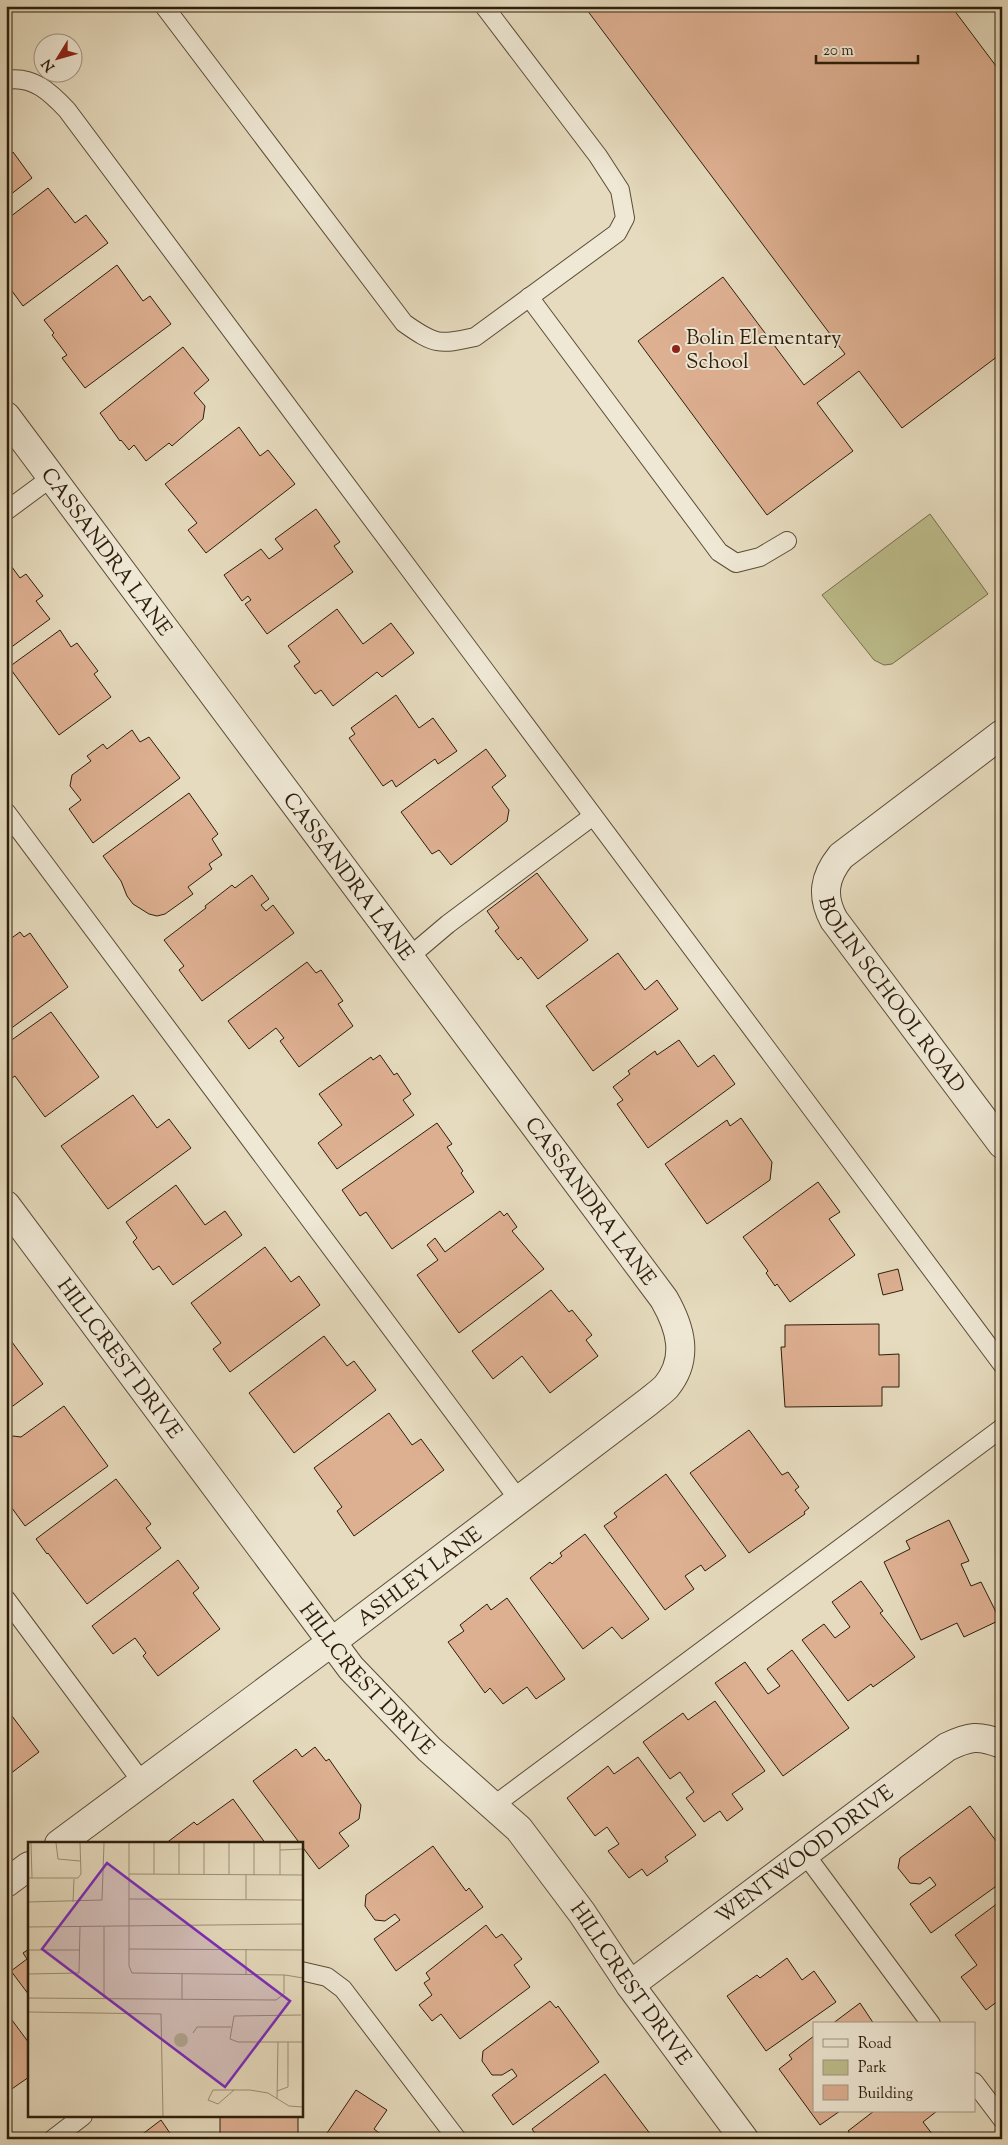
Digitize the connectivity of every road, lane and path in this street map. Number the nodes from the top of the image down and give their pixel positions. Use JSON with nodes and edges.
{"nodes":[{"id":1,"x":164,"y":6,"type":"edge"},
{"id":2,"x":484,"y":6,"type":"edge"},
{"id":3,"x":6,"y":80,"type":"edge"},
{"id":4,"x":529,"y":298,"type":"junction"},
{"id":5,"x":6,"y":416,"type":"edge"},
{"id":6,"x":52,"y":477,"type":"junction"},
{"id":7,"x":6,"y":511,"type":"edge"},
{"id":8,"x":787,"y":541,"type":"dead end"},
{"id":9,"x":1002,"y":734,"type":"edge"},
{"id":10,"x":6,"y":812,"type":"edge"},
{"id":11,"x":593,"y":816,"type":"junction"},
{"id":12,"x":409,"y":957,"type":"junction"},
{"id":13,"x":1002,"y":1144,"type":"edge"},
{"id":14,"x":6,"y":1206,"type":"edge"},
{"id":15,"x":680,"y":1342,"type":"joint"},
{"id":16,"x":1002,"y":1364,"type":"edge"},
{"id":17,"x":1002,"y":1428,"type":"edge"},
{"id":18,"x":519,"y":1500,"type":"junction"},
{"id":19,"x":6,"y":1599,"type":"edge"},
{"id":20,"x":332,"y":1641,"type":"junction"},
{"id":21,"x":992,"y":1741,"type":"edge"},
{"id":22,"x":142,"y":1782,"type":"junction"},
{"id":23,"x":492,"y":1806,"type":"junction"},
{"id":24,"x":62,"y":1842,"type":"edge"},
{"id":25,"x":805,"y":1854,"type":"junction"},
{"id":26,"x":28,"y":1867,"type":"edge"},
{"id":27,"x":6,"y":1883,"type":"edge"},
{"id":28,"x":302,"y":1971,"type":"edge"},
{"id":29,"x":630,"y":1985,"type":"junction"},
{"id":30,"x":930,"y":2022,"type":"edge"},
{"id":31,"x":976,"y":2085,"type":"edge"},
{"id":32,"x":80,"y":2118,"type":"edge"},
{"id":33,"x":1002,"y":2119,"type":"edge"},
{"id":34,"x":54,"y":2139,"type":"edge"},
{"id":35,"x":457,"y":2139,"type":"edge"},
{"id":36,"x":744,"y":2139,"type":"edge"}],
"edges":[{"from":1,"to":4,"type":"lane"},
{"from":2,"to":4,"type":"lane"},
{"from":3,"to":11,"type":"lane"},
{"from":4,"to":8,"type":"lane"},
{"from":5,"to":6,"type":"street","name":"CASSANDRA LANE"},
{"from":6,"to":7,"type":"lane"},
{"from":6,"to":12,"type":"street","name":"CASSANDRA LANE"},
{"from":9,"to":13,"type":"street","name":"BOLIN SCHOOL ROAD"},
{"from":10,"to":18,"type":"lane"},
{"from":11,"to":12,"type":"lane"},
{"from":11,"to":16,"type":"lane"},
{"from":12,"to":15,"type":"street","name":"CASSANDRA LANE"},
{"from":14,"to":20,"type":"street","name":"HILLCREST DRIVE"},
{"from":15,"to":18,"type":"street","name":"ASHLEY LANE"},
{"from":17,"to":23,"type":"lane"},
{"from":18,"to":20,"type":"street","name":"ASHLEY LANE"},
{"from":19,"to":22,"type":"lane"},
{"from":20,"to":22,"type":"street","name":"ASHLEY LANE"},
{"from":20,"to":23,"type":"street","name":"HILLCREST DRIVE"},
{"from":21,"to":25,"type":"street","name":"WENTWOOD DRIVE"},
{"from":22,"to":24,"type":"street","name":"ASHLEY LANE"},
{"from":23,"to":29,"type":"street","name":"HILLCREST DRIVE"},
{"from":25,"to":29,"type":"street","name":"WENTWOOD DRIVE"},
{"from":25,"to":30,"type":"lane"},
{"from":26,"to":27,"type":"street"},
{"from":28,"to":35,"type":"lane"},
{"from":29,"to":36,"type":"street","name":"HILLCREST DRIVE"},
{"from":31,"to":33,"type":"lane"},
{"from":32,"to":34,"type":"lane"}]}
